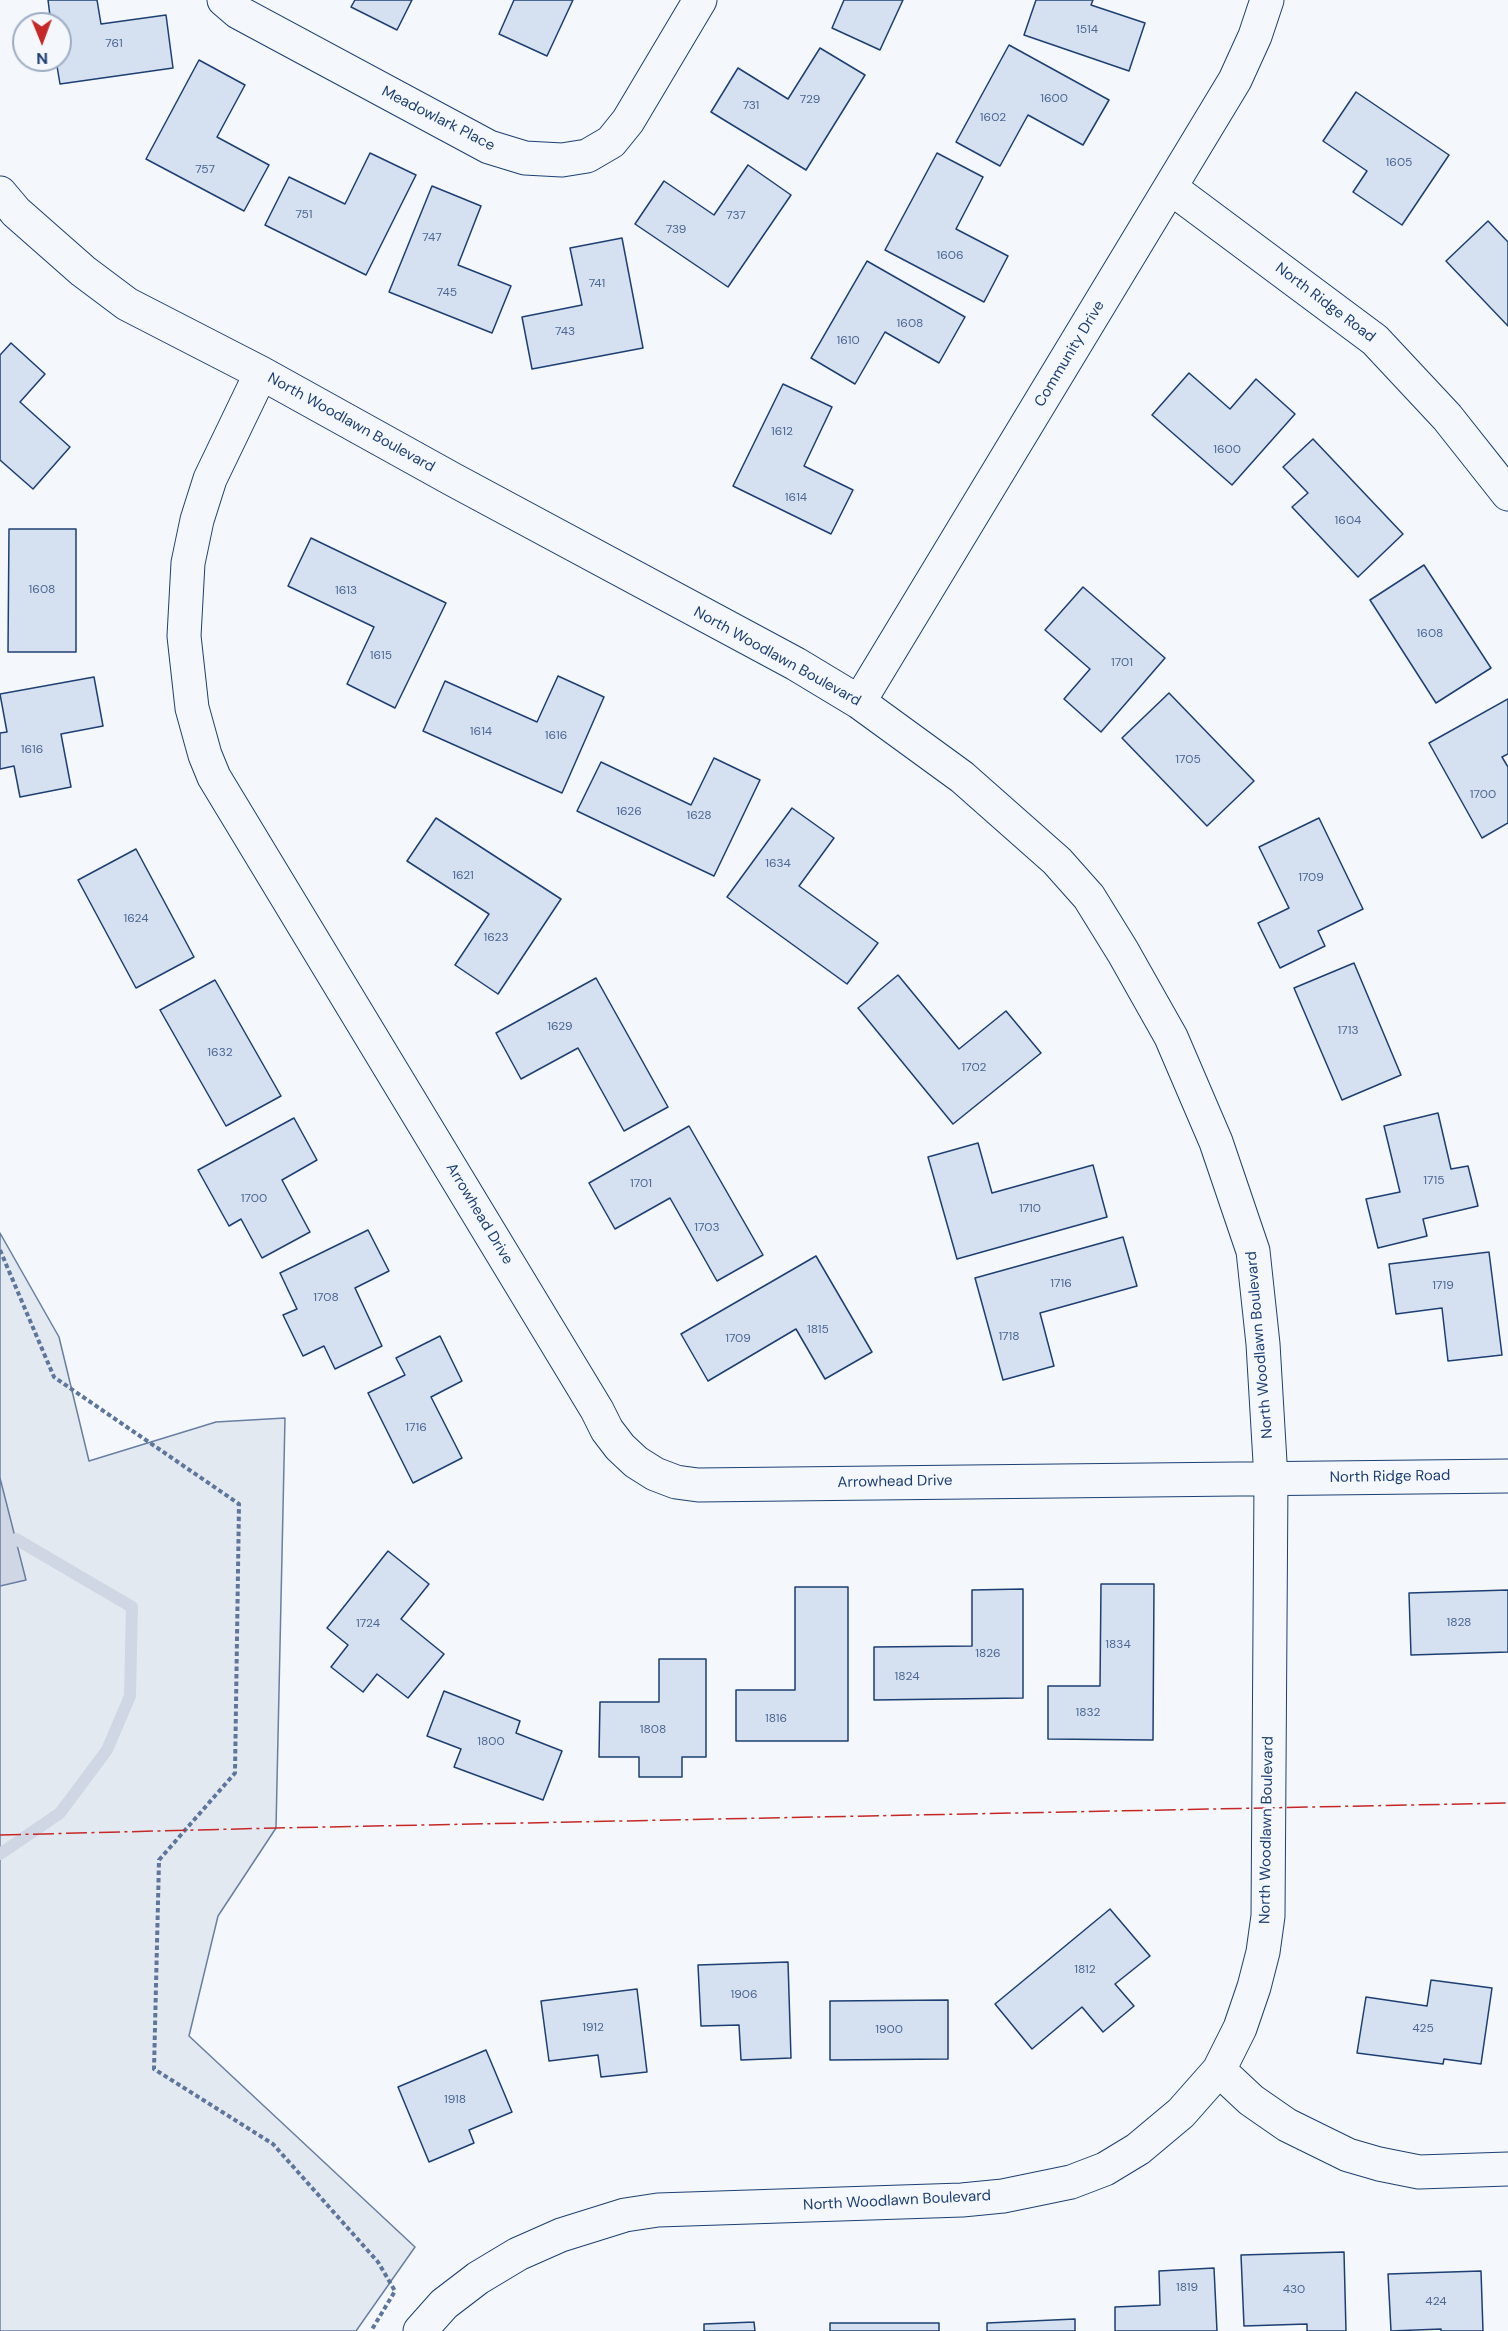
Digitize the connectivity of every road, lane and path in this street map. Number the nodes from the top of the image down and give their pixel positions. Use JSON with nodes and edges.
{"nodes":[{"id":1,"x":224,"y":0,"type":"edge"},
{"id":2,"x":700,"y":0,"type":"edge"},
{"id":3,"x":1267,"y":0,"type":"edge"},
{"id":4,"x":1171,"y":188,"type":"junction"},
{"id":5,"x":0,"y":193,"type":"edge"},
{"id":6,"x":261,"y":373,"type":"junction"},
{"id":7,"x":1508,"y":494,"type":"edge"},
{"id":8,"x":859,"y":702,"type":"junction"},
{"id":9,"x":0,"y":1250,"type":"edge"},
{"id":10,"x":1508,"y":1476,"type":"edge"},
{"id":11,"x":1271,"y":1479,"type":"junction"},
{"id":12,"x":1219,"y":2070,"type":"junction"},
{"id":13,"x":1508,"y":2169,"type":"edge"},
{"id":14,"x":371,"y":2331,"type":"edge"},
{"id":15,"x":420,"y":2331,"type":"edge"}],
"edges":[{"from":1,"to":2,"type":"street","name":"Meadowlark Place"},
{"from":3,"to":4,"type":"street","name":"Community Drive"},
{"from":4,"to":7,"type":"street","name":"North Ridge Road"},
{"from":4,"to":8,"type":"street","name":"Community Drive"},
{"from":5,"to":6,"type":"street","name":"North Woodlawn Boulevard"},
{"from":6,"to":8,"type":"street","name":"North Woodlawn Boulevard"},
{"from":6,"to":11,"type":"street","name":"Arrowhead Drive"},
{"from":8,"to":11,"type":"street","name":"North Woodlawn Boulevard"},
{"from":9,"to":14,"type":"path"},
{"from":10,"to":11,"type":"street","name":"North Ridge Road"},
{"from":11,"to":12,"type":"street","name":"North Woodlawn Boulevard"},
{"from":12,"to":13,"type":"street"},
{"from":12,"to":15,"type":"street","name":"North Woodlawn Boulevard"}]}
